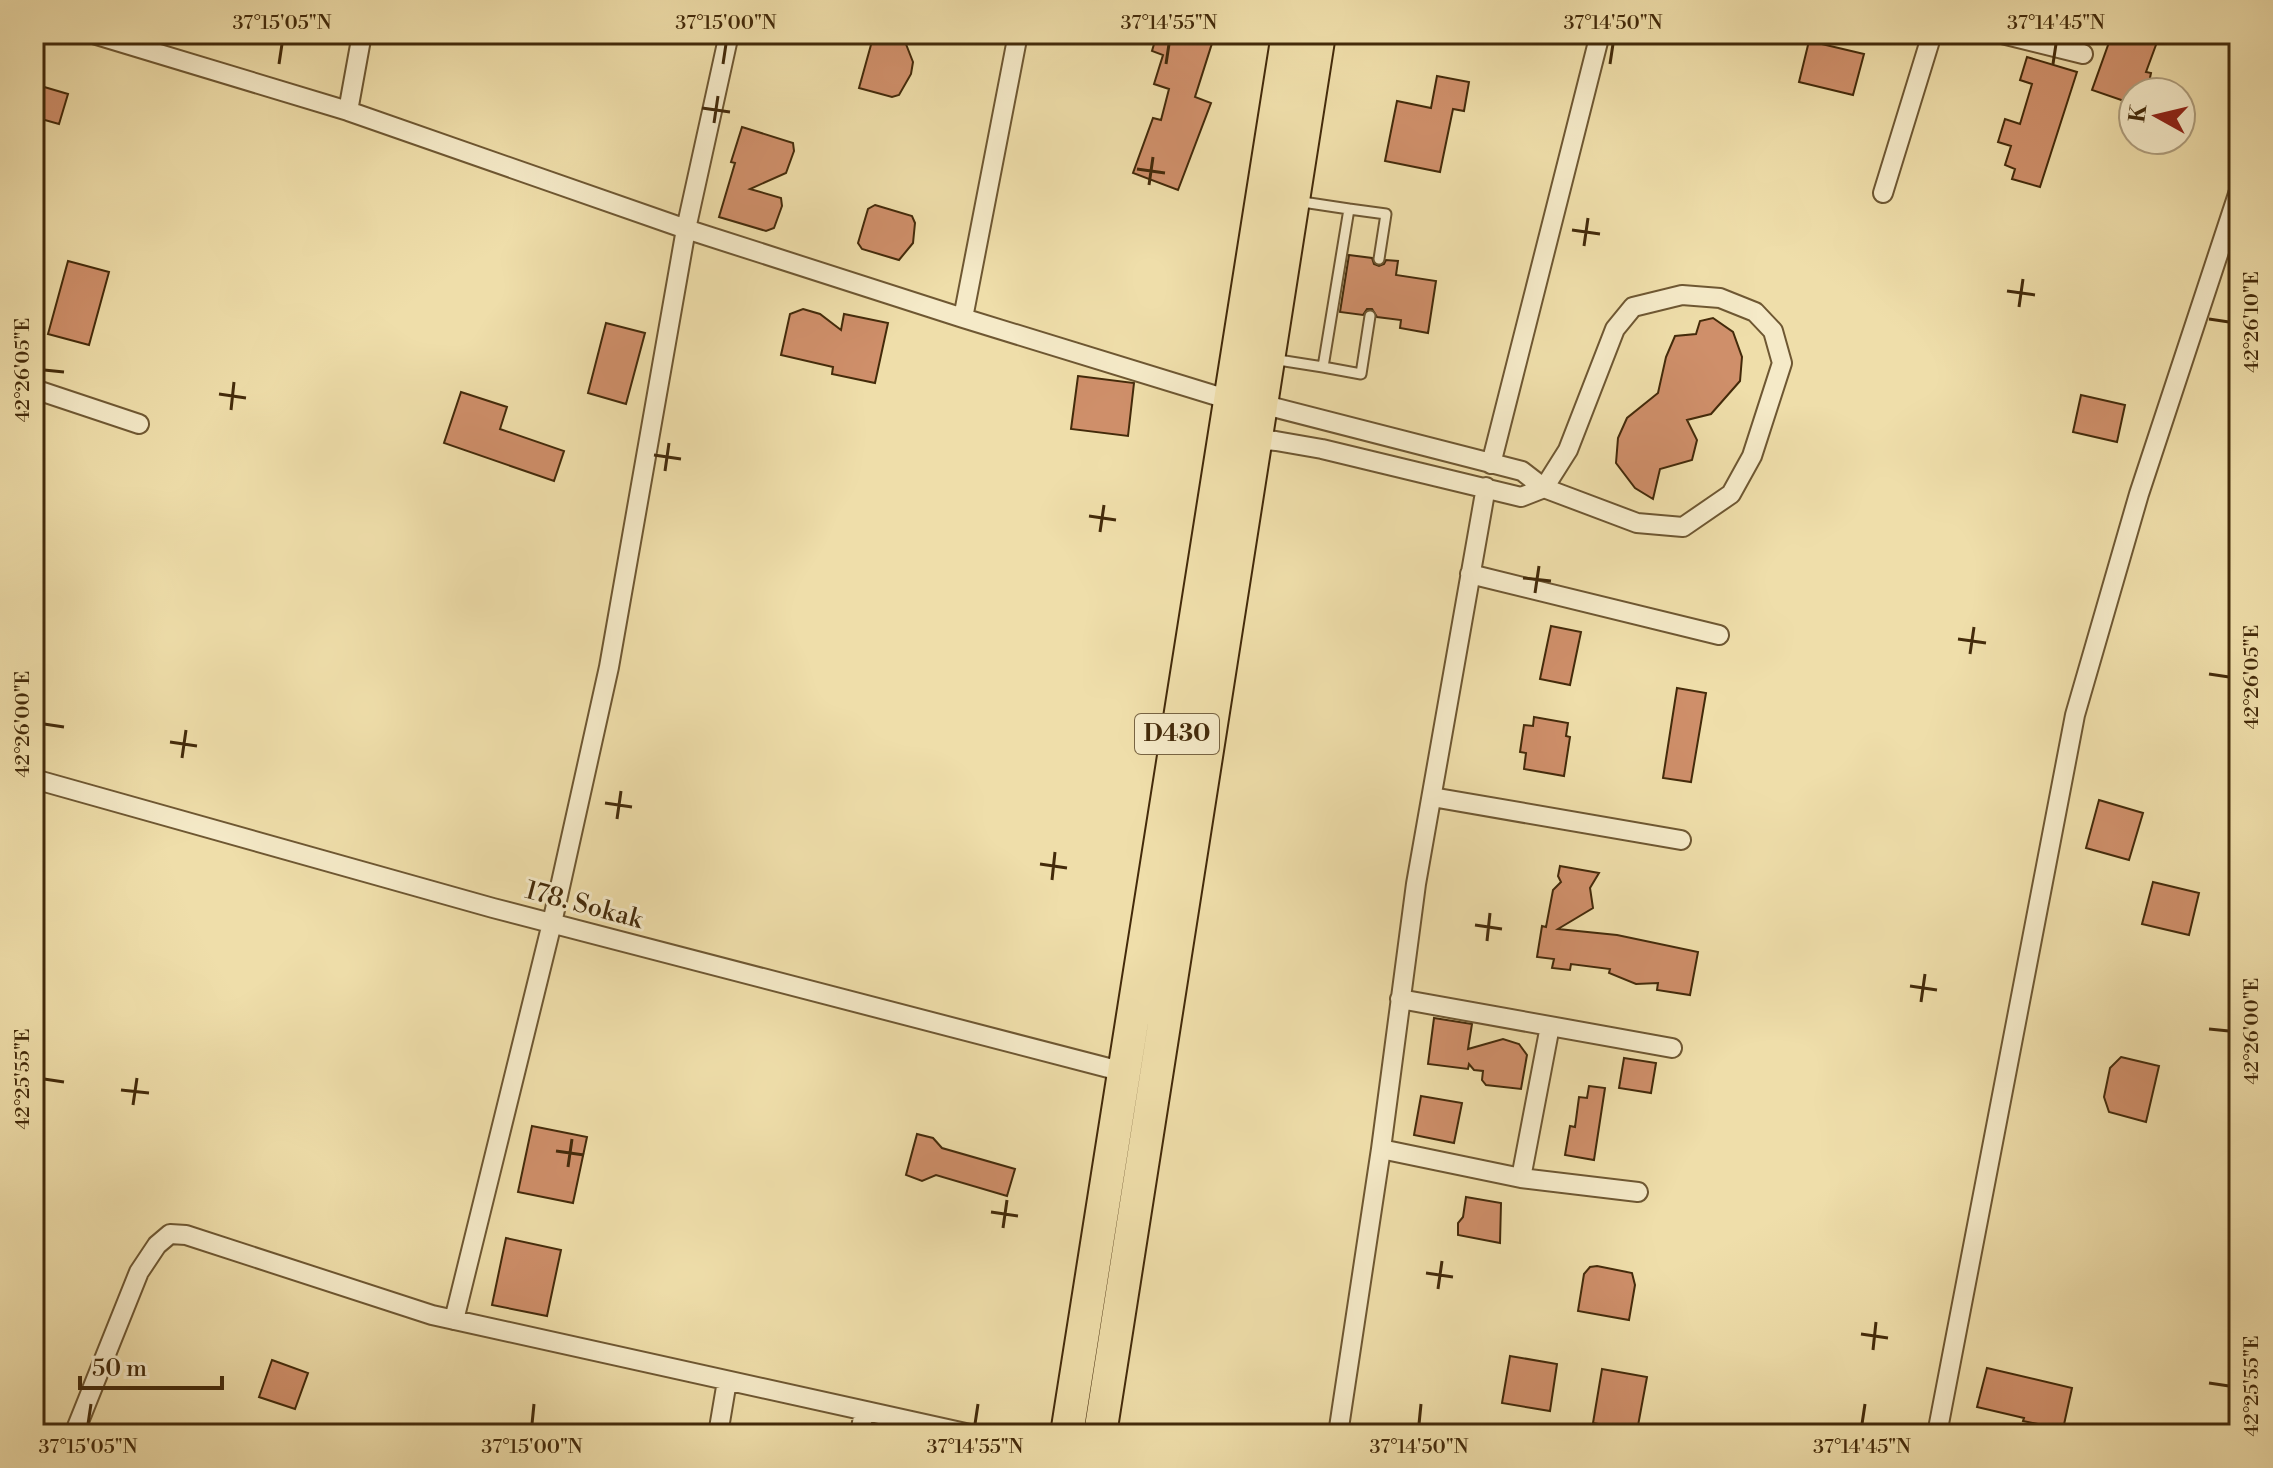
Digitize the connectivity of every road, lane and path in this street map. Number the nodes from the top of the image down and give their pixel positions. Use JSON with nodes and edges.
{"nodes":[{"id":1,"x":93,"y":34,"type":"edge"},
{"id":2,"x":362,"y":34,"type":"edge"},
{"id":3,"x":729,"y":34,"type":"edge"},
{"id":4,"x":1018,"y":34,"type":"edge"},
{"id":5,"x":1288,"y":34,"type":"edge"},
{"id":6,"x":1319,"y":34,"type":"edge"},
{"id":7,"x":1600,"y":34,"type":"edge"},
{"id":8,"x":1932,"y":34,"type":"edge"},
{"id":9,"x":2002,"y":34,"type":"edge"},
{"id":10,"x":2083,"y":54,"type":"dead end"},
{"id":11,"x":348,"y":111,"type":"junction"},
{"id":12,"x":2239,"y":191,"type":"edge"},
{"id":13,"x":1883,"y":193,"type":"dead end"},
{"id":14,"x":1293,"y":201,"type":"junction"},
{"id":15,"x":1349,"y":209,"type":"junction"},
{"id":16,"x":686,"y":229,"type":"junction"},
{"id":17,"x":1379,"y":259,"type":"dead end"},
{"id":18,"x":1370,"y":316,"type":"dead end"},
{"id":19,"x":963,"y":318,"type":"junction"},
{"id":20,"x":1268,"y":358,"type":"junction"},
{"id":21,"x":1323,"y":367,"type":"junction"},
{"id":22,"x":34,"y":389,"type":"edge"},
{"id":23,"x":1246,"y":402,"type":"junction"},
{"id":24,"x":139,"y":424,"type":"dead end"},
{"id":25,"x":1256,"y":439,"type":"junction"},
{"id":26,"x":1223,"y":442,"type":"junction"},
{"id":27,"x":1491,"y":464,"type":"junction"},
{"id":28,"x":1486,"y":487,"type":"junction"},
{"id":29,"x":1544,"y":488,"type":"junction"},
{"id":30,"x":1470,"y":574,"type":"junction"},
{"id":31,"x":1719,"y":635,"type":"dead end"},
{"id":32,"x":34,"y":779,"type":"edge"},
{"id":33,"x":1432,"y":797,"type":"junction"},
{"id":34,"x":1681,"y":840,"type":"dead end"},
{"id":35,"x":552,"y":923,"type":"junction"},
{"id":36,"x":1400,"y":999,"type":"junction"},
{"id":37,"x":1550,"y":1026,"type":"junction"},
{"id":38,"x":1672,"y":1048,"type":"dead end"},
{"id":39,"x":1124,"y":1072,"type":"junction"},
{"id":40,"x":1381,"y":1149,"type":"junction"},
{"id":41,"x":1521,"y":1178,"type":"junction"},
{"id":42,"x":1638,"y":1192,"type":"dead end"},
{"id":43,"x":454,"y":1320,"type":"junction"},
{"id":44,"x":727,"y":1381,"type":"junction"},
{"id":45,"x":864,"y":1411,"type":"junction"},
{"id":46,"x":74,"y":1434,"type":"edge"},
{"id":47,"x":718,"y":1434,"type":"edge"},
{"id":48,"x":860,"y":1434,"type":"edge"},
{"id":49,"x":970,"y":1434,"type":"edge"},
{"id":50,"x":1067,"y":1434,"type":"edge"},
{"id":51,"x":1100,"y":1434,"type":"edge"},
{"id":52,"x":1338,"y":1434,"type":"edge"},
{"id":53,"x":1937,"y":1434,"type":"edge"}],
"edges":[{"from":1,"to":11,"type":"street"},
{"from":2,"to":11,"type":"street"},
{"from":3,"to":16,"type":"street"},
{"from":4,"to":19,"type":"street"},
{"from":5,"to":23,"type":"highway","number":"D430"},
{"from":6,"to":14,"type":"highway","number":"D430"},
{"from":7,"to":27,"type":"street"},
{"from":8,"to":13,"type":"street"},
{"from":9,"to":10,"type":"street"},
{"from":11,"to":16,"type":"street"},
{"from":12,"to":53,"type":"street"},
{"from":14,"to":15,"type":"lane"},
{"from":14,"to":20,"type":"highway","number":"D430"},
{"from":15,"to":17,"type":"lane"},
{"from":15,"to":21,"type":"lane"},
{"from":16,"to":19,"type":"street"},
{"from":16,"to":35,"type":"street"},
{"from":18,"to":21,"type":"lane"},
{"from":19,"to":23,"type":"street"},
{"from":20,"to":21,"type":"lane"},
{"from":20,"to":23,"type":"highway","number":"D430"},
{"from":22,"to":24,"type":"street"},
{"from":23,"to":25,"type":"highway","number":"D430"},
{"from":23,"to":26,"type":"highway","number":"D430"},
{"from":23,"to":27,"type":"street"},
{"from":25,"to":26,"type":"street"},
{"from":25,"to":28,"type":"street"},
{"from":25,"to":51,"type":"highway","number":"D430"},
{"from":26,"to":39,"type":"highway","number":"D430"},
{"from":27,"to":29,"type":"street"},
{"from":28,"to":29,"type":"street"},
{"from":28,"to":30,"type":"street"},
{"from":29,"to":29,"type":"street"},
{"from":30,"to":31,"type":"street"},
{"from":30,"to":33,"type":"street"},
{"from":32,"to":35,"type":"street","name":"178. Sokak"},
{"from":33,"to":34,"type":"street"},
{"from":33,"to":36,"type":"street"},
{"from":35,"to":39,"type":"street","name":"178. Sokak"},
{"from":35,"to":43,"type":"street"},
{"from":36,"to":37,"type":"street"},
{"from":36,"to":40,"type":"street"},
{"from":37,"to":38,"type":"street"},
{"from":37,"to":41,"type":"street"},
{"from":39,"to":50,"type":"highway","number":"D430"},
{"from":40,"to":41,"type":"street"},
{"from":40,"to":52,"type":"street"},
{"from":41,"to":42,"type":"street"},
{"from":43,"to":44,"type":"street"},
{"from":43,"to":46,"type":"street"},
{"from":44,"to":45,"type":"street"},
{"from":44,"to":47,"type":"street"},
{"from":45,"to":48,"type":"street"},
{"from":45,"to":49,"type":"street"}]}
